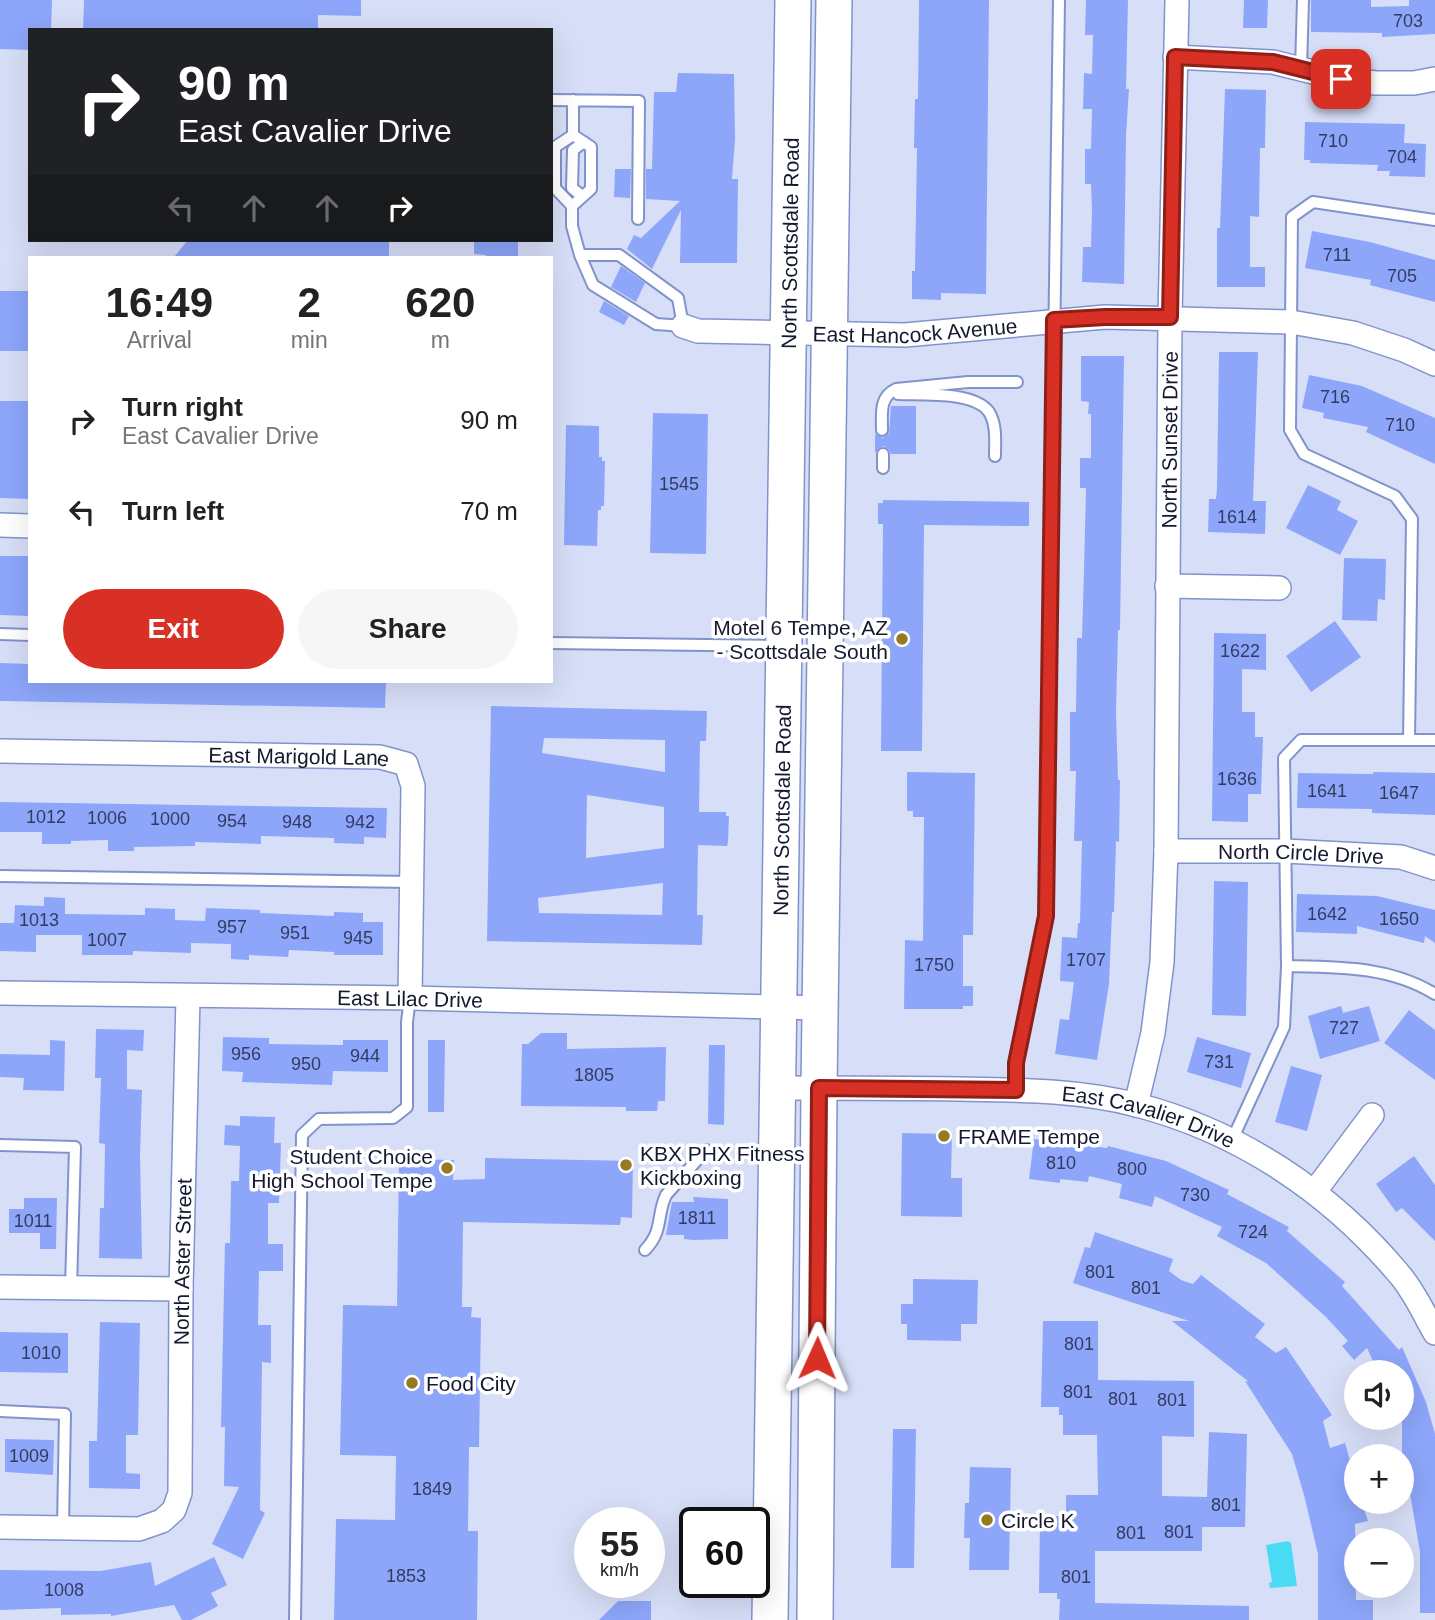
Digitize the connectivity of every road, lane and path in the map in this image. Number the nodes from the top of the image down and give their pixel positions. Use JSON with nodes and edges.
{"nodes":[{"id":1,"x":793,"y":0,"type":"edge"},
{"id":2,"x":834,"y":0,"type":"edge"},
{"id":3,"x":1059,"y":0,"type":"edge"},
{"id":4,"x":1177,"y":0,"type":"edge"},
{"id":5,"x":1303,"y":0,"type":"edge"},
{"id":6,"x":1175,"y":57,"type":"junction"},
{"id":7,"x":1301,"y":69,"type":"junction"},
{"id":8,"x":1435,"y":79,"type":"edge"},
{"id":9,"x":553,"y":100,"type":"edge"},
{"id":10,"x":573,"y":100,"type":"junction"},
{"id":11,"x":573,"y":135,"type":"junction"},
{"id":12,"x":584,"y":142,"type":"junction"},
{"id":13,"x":582,"y":197,"type":"junction"},
{"id":14,"x":572,"y":206,"type":"junction"},
{"id":15,"x":638,"y":219,"type":"dead end"},
{"id":16,"x":1435,"y":219,"type":"edge"},
{"id":17,"x":580,"y":255,"type":"junction"},
{"id":18,"x":1170,"y":317,"type":"junction"},
{"id":19,"x":1054,"y":320,"type":"junction"},
{"id":20,"x":1291,"y":322,"type":"junction"},
{"id":21,"x":683,"y":326,"type":"junction"},
{"id":22,"x":788,"y":333,"type":"junction"},
{"id":23,"x":829,"y":334,"type":"junction"},
{"id":24,"x":1435,"y":364,"type":"edge"},
{"id":25,"x":1017,"y":382,"type":"dead end"},
{"id":26,"x":887,"y":393,"type":"junction"},
{"id":27,"x":882,"y":430,"type":"dead end"},
{"id":28,"x":883,"y":454,"type":"dead end"},
{"id":29,"x":995,"y":456,"type":"dead end"},
{"id":30,"x":883,"y":468,"type":"dead end"},
{"id":31,"x":0,"y":525,"type":"edge"},
{"id":32,"x":28,"y":526,"type":"edge"},
{"id":33,"x":1167,"y":586,"type":"junction"},
{"id":34,"x":1279,"y":588,"type":"dead end"},
{"id":35,"x":0,"y":634,"type":"edge"},
{"id":36,"x":28,"y":635,"type":"edge"},
{"id":37,"x":553,"y":643,"type":"edge"},
{"id":38,"x":783,"y":646,"type":"junction"},
{"id":39,"x":1409,"y":740,"type":"junction"},
{"id":40,"x":1435,"y":740,"type":"edge"},
{"id":41,"x":0,"y":751,"type":"edge"},
{"id":42,"x":1166,"y":851,"type":"junction"},
{"id":43,"x":1284,"y":851,"type":"junction"},
{"id":44,"x":1435,"y":867,"type":"edge"},
{"id":45,"x":0,"y":876,"type":"edge"},
{"id":46,"x":412,"y":882,"type":"junction"},
{"id":47,"x":1287,"y":966,"type":"junction"},
{"id":48,"x":0,"y":993,"type":"edge"},
{"id":49,"x":1435,"y":994,"type":"edge"},
{"id":50,"x":188,"y":996,"type":"junction"},
{"id":51,"x":410,"y":998,"type":"junction"},
{"id":52,"x":779,"y":1007,"type":"junction"},
{"id":53,"x":820,"y":1008,"type":"junction"},
{"id":54,"x":779,"y":1088,"type":"junction"},
{"id":55,"x":819,"y":1088,"type":"junction"},
{"id":56,"x":1016,"y":1090,"type":"junction"},
{"id":57,"x":1136,"y":1105,"type":"junction"},
{"id":58,"x":1372,"y":1115,"type":"dead end"},
{"id":59,"x":1232,"y":1140,"type":"junction"},
{"id":60,"x":0,"y":1145,"type":"edge"},
{"id":61,"x":706,"y":1150,"type":"dead end"},
{"id":62,"x":1315,"y":1191,"type":"junction"},
{"id":63,"x":645,"y":1250,"type":"dead end"},
{"id":64,"x":0,"y":1287,"type":"edge"},
{"id":65,"x":71,"y":1288,"type":"junction"},
{"id":66,"x":181,"y":1289,"type":"junction"},
{"id":67,"x":796,"y":1330,"type":"junction"},
{"id":68,"x":1435,"y":1333,"type":"edge"},
{"id":69,"x":0,"y":1412,"type":"edge"},
{"id":70,"x":0,"y":1527,"type":"edge"},
{"id":71,"x":63,"y":1527,"type":"junction"},
{"id":72,"x":295,"y":1620,"type":"edge"},
{"id":73,"x":770,"y":1620,"type":"edge"},
{"id":74,"x":815,"y":1620,"type":"edge"}],
"edges":[{"from":1,"to":22,"type":"main road","name":"North Scottsdale Road"},
{"from":2,"to":23,"type":"main road","name":"North Scottsdale Road"},
{"from":3,"to":19,"type":"lane"},
{"from":4,"to":6,"type":"street","name":"North Sunset Drive"},
{"from":5,"to":7,"type":"lane"},
{"from":6,"to":7,"type":"street"},
{"from":6,"to":18,"type":"street","name":"North Sunset Drive"},
{"from":7,"to":8,"type":"street"},
{"from":9,"to":10,"type":"lane"},
{"from":10,"to":11,"type":"lane"},
{"from":10,"to":15,"type":"lane"},
{"from":11,"to":12,"type":"lane"},
{"from":11,"to":14,"type":"lane"},
{"from":12,"to":13,"type":"lane"},
{"from":12,"to":13,"type":"lane"},
{"from":13,"to":14,"type":"lane"},
{"from":14,"to":17,"type":"lane"},
{"from":16,"to":20,"type":"lane"},
{"from":17,"to":21,"type":"lane"},
{"from":17,"to":21,"type":"lane"},
{"from":18,"to":19,"type":"street","name":"East Hancock Avenue"},
{"from":18,"to":20,"type":"street","name":"East Hancock Avenue"},
{"from":18,"to":33,"type":"street","name":"North Sunset Drive"},
{"from":19,"to":23,"type":"street","name":"East Hancock Avenue"},
{"from":19,"to":56,"type":"lane"},
{"from":20,"to":24,"type":"street","name":"East Hancock Avenue"},
{"from":20,"to":39,"type":"lane"},
{"from":21,"to":22,"type":"street","name":"East Hancock Avenue"},
{"from":22,"to":23,"type":"street","name":"East Hancock Avenue"},
{"from":22,"to":38,"type":"main road","name":"North Scottsdale Road"},
{"from":23,"to":53,"type":"main road","name":"North Scottsdale Road"},
{"from":25,"to":26,"type":"lane"},
{"from":26,"to":27,"type":"lane"},
{"from":26,"to":29,"type":"lane"},
{"from":28,"to":30,"type":"lane"},
{"from":31,"to":32,"type":"street"},
{"from":33,"to":34,"type":"street"},
{"from":33,"to":42,"type":"street","name":"North Sunset Drive"},
{"from":35,"to":36,"type":"lane"},
{"from":37,"to":38,"type":"lane"},
{"from":38,"to":52,"type":"main road","name":"North Scottsdale Road"},
{"from":39,"to":40,"type":"lane"},
{"from":39,"to":43,"type":"lane"},
{"from":41,"to":46,"type":"street","name":"East Marigold Lane"},
{"from":42,"to":43,"type":"street","name":"North Circle Drive"},
{"from":42,"to":57,"type":"street","name":"North Sunset Drive"},
{"from":43,"to":44,"type":"street","name":"North Circle Drive"},
{"from":43,"to":47,"type":"lane"},
{"from":45,"to":46,"type":"lane"},
{"from":46,"to":51,"type":"street","name":"East Marigold Lane"},
{"from":47,"to":49,"type":"lane"},
{"from":47,"to":59,"type":"lane"},
{"from":48,"to":50,"type":"street","name":"East Lilac Drive"},
{"from":50,"to":51,"type":"street","name":"East Lilac Drive"},
{"from":50,"to":66,"type":"street","name":"North Aster Street"},
{"from":51,"to":52,"type":"street","name":"East Lilac Drive"},
{"from":51,"to":72,"type":"lane"},
{"from":52,"to":53,"type":"street","name":"East Lilac Drive"},
{"from":52,"to":54,"type":"main road","name":"North Scottsdale Road"},
{"from":53,"to":55,"type":"main road","name":"North Scottsdale Road"},
{"from":54,"to":55,"type":"street","name":"East Cavalier Drive"},
{"from":54,"to":67,"type":"main road","name":"North Scottsdale Road"},
{"from":55,"to":56,"type":"street","name":"East Cavalier Drive"},
{"from":55,"to":67,"type":"main road","name":"North Scottsdale Road"},
{"from":56,"to":57,"type":"street","name":"East Cavalier Drive"},
{"from":57,"to":59,"type":"street","name":"East Cavalier Drive"},
{"from":58,"to":62,"type":"street"},
{"from":59,"to":62,"type":"street","name":"East Cavalier Drive"},
{"from":60,"to":65,"type":"lane"},
{"from":61,"to":63,"type":"lane"},
{"from":62,"to":68,"type":"street","name":"East Cavalier Drive"},
{"from":64,"to":65,"type":"street"},
{"from":65,"to":66,"type":"street"},
{"from":66,"to":71,"type":"street","name":"North Aster Street"},
{"from":67,"to":73,"type":"main road","name":"North Scottsdale Road"},
{"from":67,"to":74,"type":"main road","name":"North Scottsdale Road"},
{"from":69,"to":71,"type":"lane"},
{"from":70,"to":71,"type":"street"}]}
